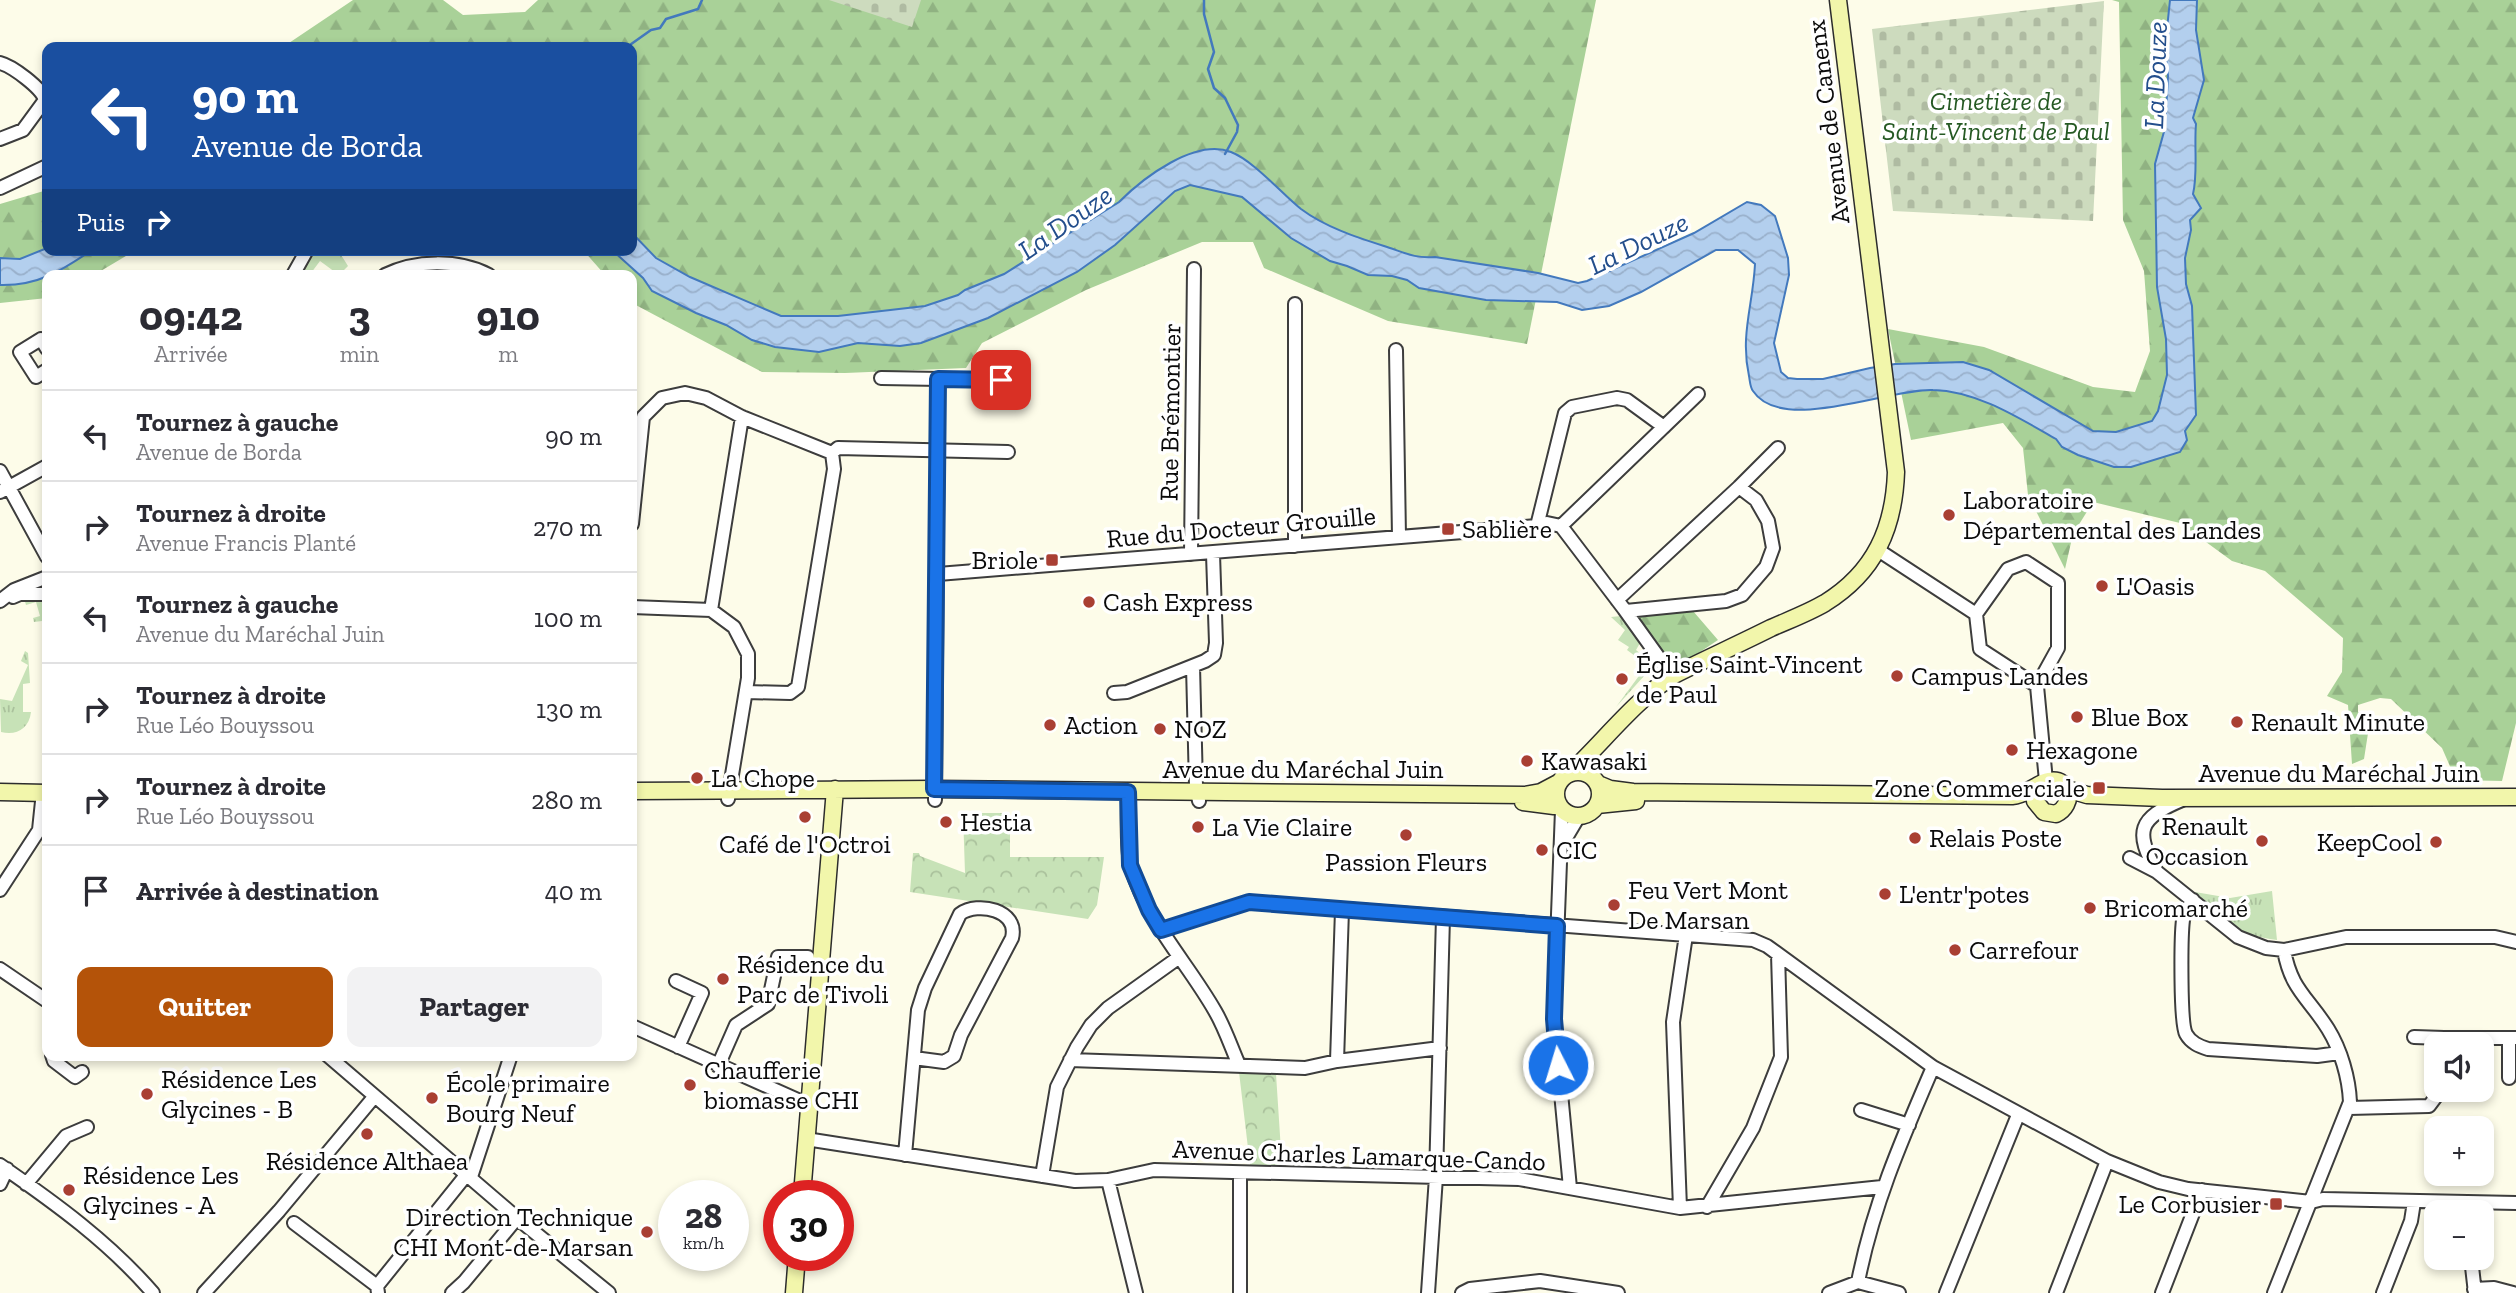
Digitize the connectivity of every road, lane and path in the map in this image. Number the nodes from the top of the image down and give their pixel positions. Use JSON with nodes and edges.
{"nodes":[{"id":1,"x":1838,"y":0,"type":"edge"},
{"id":2,"x":0,"y":63,"type":"edge"},
{"id":3,"x":42,"y":92,"type":"edge"},
{"id":4,"x":42,"y":106,"type":"edge"},
{"id":5,"x":0,"y":139,"type":"edge"},
{"id":6,"x":42,"y":168,"type":"edge"},
{"id":7,"x":0,"y":188,"type":"edge"},
{"id":8,"x":400,"y":270,"type":"edge"},
{"id":9,"x":480,"y":270,"type":"edge"},
{"id":10,"x":1194,"y":270,"type":"dead end"},
{"id":11,"x":1295,"y":304,"type":"dead end"},
{"id":12,"x":42,"y":341,"type":"edge"},
{"id":13,"x":1395,"y":350,"type":"dead end"},
{"id":14,"x":42,"y":373,"type":"edge"},
{"id":15,"x":881,"y":379,"type":"dead end"},
{"id":16,"x":938,"y":379,"type":"junction"},
{"id":17,"x":1001,"y":380,"type":"dead end"},
{"id":18,"x":1698,"y":394,"type":"dead end"},
{"id":19,"x":742,"y":417,"type":"junction"},
{"id":20,"x":1664,"y":427,"type":"junction"},
{"id":21,"x":1778,"y":448,"type":"dead end"},
{"id":22,"x":938,"y":450,"type":"junction"},
{"id":23,"x":1008,"y":452,"type":"dead end"},
{"id":24,"x":832,"y":453,"type":"junction"},
{"id":25,"x":42,"y":469,"type":"edge"},
{"id":26,"x":0,"y":471,"type":"edge"},
{"id":27,"x":637,"y":475,"type":"edge"},
{"id":28,"x":1739,"y":487,"type":"junction"},
{"id":29,"x":5,"y":490,"type":"edge"},
{"id":30,"x":1542,"y":524,"type":"junction"},
{"id":31,"x":1560,"y":526,"type":"junction"},
{"id":32,"x":1399,"y":537,"type":"junction"},
{"id":33,"x":1295,"y":546,"type":"junction"},
{"id":34,"x":42,"y":549,"type":"edge"},
{"id":35,"x":1878,"y":550,"type":"junction"},
{"id":36,"x":1191,"y":554,"type":"junction"},
{"id":37,"x":1213,"y":554,"type":"junction"},
{"id":38,"x":938,"y":574,"type":"junction"},
{"id":39,"x":42,"y":579,"type":"edge"},
{"id":40,"x":42,"y":594,"type":"edge"},
{"id":41,"x":1617,"y":600,"type":"junction"},
{"id":42,"x":0,"y":602,"type":"edge"},
{"id":43,"x":637,"y":607,"type":"edge"},
{"id":44,"x":711,"y":610,"type":"junction"},
{"id":45,"x":1626,"y":611,"type":"junction"},
{"id":46,"x":1976,"y":614,"type":"junction"},
{"id":47,"x":1193,"y":666,"type":"junction"},
{"id":48,"x":1674,"y":675,"type":"junction"},
{"id":49,"x":2037,"y":686,"type":"junction"},
{"id":50,"x":746,"y":692,"type":"junction"},
{"id":51,"x":1114,"y":693,"type":"dead end"},
{"id":52,"x":1599,"y":746,"type":"junction"},
{"id":53,"x":1564,"y":778,"type":"junction"},
{"id":54,"x":1596,"y":782,"type":"junction"},
{"id":55,"x":2042,"y":784,"type":"junction"},
{"id":56,"x":2067,"y":789,"type":"junction"},
{"id":57,"x":637,"y":790,"type":"edge"},
{"id":58,"x":0,"y":792,"type":"edge"},
{"id":59,"x":729,"y":795,"type":"junction"},
{"id":60,"x":835,"y":795,"type":"junction"},
{"id":61,"x":935,"y":795,"type":"junction"},
{"id":62,"x":1128,"y":796,"type":"junction"},
{"id":63,"x":42,"y":797,"type":"edge"},
{"id":64,"x":42,"y":797,"type":"edge"},
{"id":65,"x":1199,"y":797,"type":"junction"},
{"id":66,"x":2188,"y":797,"type":"junction"},
{"id":67,"x":2516,"y":797,"type":"edge"},
{"id":68,"x":637,"y":798,"type":"edge"},
{"id":69,"x":2162,"y":798,"type":"junction"},
{"id":70,"x":0,"y":800,"type":"edge"},
{"id":71,"x":1597,"y":805,"type":"junction"},
{"id":72,"x":2037,"y":806,"type":"junction"},
{"id":73,"x":1561,"y":807,"type":"junction"},
{"id":74,"x":2066,"y":807,"type":"junction"},
{"id":75,"x":1579,"y":816,"type":"junction"},
{"id":76,"x":42,"y":834,"type":"edge"},
{"id":77,"x":1563,"y":844,"type":"junction"},
{"id":78,"x":2130,"y":858,"type":"dead end"},
{"id":79,"x":2157,"y":873,"type":"junction"},
{"id":80,"x":0,"y":890,"type":"edge"},
{"id":81,"x":2193,"y":900,"type":"junction"},
{"id":82,"x":1342,"y":910,"type":"junction"},
{"id":83,"x":1443,"y":918,"type":"junction"},
{"id":84,"x":1557,"y":926,"type":"junction"},
{"id":85,"x":1161,"y":930,"type":"junction"},
{"id":86,"x":1686,"y":935,"type":"junction"},
{"id":87,"x":2516,"y":942,"type":"edge"},
{"id":88,"x":2284,"y":950,"type":"junction"},
{"id":89,"x":1778,"y":954,"type":"junction"},
{"id":90,"x":808,"y":957,"type":"dead end"},
{"id":91,"x":1178,"y":958,"type":"junction"},
{"id":92,"x":0,"y":969,"type":"edge"},
{"id":93,"x":676,"y":981,"type":"dead end"},
{"id":94,"x":42,"y":998,"type":"edge"},
{"id":95,"x":637,"y":1028,"type":"edge"},
{"id":96,"x":2414,"y":1037,"type":"dead end"},
{"id":97,"x":2424,"y":1038,"type":"edge"},
{"id":98,"x":2512,"y":1038,"type":"edge"},
{"id":99,"x":2494,"y":1039,"type":"edge"},
{"id":100,"x":678,"y":1047,"type":"junction"},
{"id":101,"x":1440,"y":1048,"type":"junction"},
{"id":102,"x":2339,"y":1053,"type":"junction"},
{"id":103,"x":914,"y":1058,"type":"junction"},
{"id":104,"x":1070,"y":1060,"type":"junction"},
{"id":105,"x":54,"y":1061,"type":"edge"},
{"id":106,"x":334,"y":1061,"type":"edge"},
{"id":107,"x":508,"y":1061,"type":"edge"},
{"id":108,"x":1337,"y":1061,"type":"junction"},
{"id":109,"x":1239,"y":1065,"type":"junction"},
{"id":110,"x":718,"y":1066,"type":"junction"},
{"id":111,"x":1933,"y":1067,"type":"junction"},
{"id":112,"x":82,"y":1072,"type":"dead end"},
{"id":113,"x":2509,"y":1078,"type":"dead end"},
{"id":114,"x":374,"y":1097,"type":"junction"},
{"id":115,"x":2431,"y":1102,"type":"edge"},
{"id":116,"x":809,"y":1105,"type":"junction"},
{"id":117,"x":2349,"y":1108,"type":"junction"},
{"id":118,"x":1861,"y":1110,"type":"dead end"},
{"id":119,"x":2018,"y":1115,"type":"junction"},
{"id":120,"x":1909,"y":1125,"type":"junction"},
{"id":121,"x":87,"y":1127,"type":"dead end"},
{"id":122,"x":806,"y":1139,"type":"junction"},
{"id":123,"x":905,"y":1155,"type":"junction"},
{"id":124,"x":2107,"y":1161,"type":"junction"},
{"id":125,"x":3,"y":1167,"type":"edge"},
{"id":126,"x":1240,"y":1173,"type":"junction"},
{"id":127,"x":469,"y":1176,"type":"junction"},
{"id":128,"x":1042,"y":1176,"type":"junction"},
{"id":129,"x":1436,"y":1177,"type":"junction"},
{"id":130,"x":803,"y":1180,"type":"edge"},
{"id":131,"x":1108,"y":1180,"type":"junction"},
{"id":132,"x":0,"y":1184,"type":"edge"},
{"id":133,"x":26,"y":1184,"type":"junction"},
{"id":134,"x":1882,"y":1187,"type":"junction"},
{"id":135,"x":1570,"y":1188,"type":"junction"},
{"id":136,"x":2202,"y":1191,"type":"junction"},
{"id":137,"x":2311,"y":1202,"type":"junction"},
{"id":138,"x":2413,"y":1202,"type":"junction"},
{"id":139,"x":2424,"y":1203,"type":"edge"},
{"id":140,"x":2516,"y":1203,"type":"edge"},
{"id":141,"x":2494,"y":1205,"type":"edge"},
{"id":142,"x":1707,"y":1207,"type":"junction"},
{"id":143,"x":1680,"y":1208,"type":"junction"},
{"id":144,"x":517,"y":1218,"type":"junction"},
{"id":145,"x":294,"y":1223,"type":"dead end"},
{"id":146,"x":2472,"y":1270,"type":"edge"},
{"id":147,"x":796,"y":1271,"type":"edge"},
{"id":148,"x":1858,"y":1282,"type":"junction"},
{"id":149,"x":377,"y":1289,"type":"edge"},
{"id":150,"x":2475,"y":1291,"type":"edge"},
{"id":151,"x":153,"y":1293,"type":"edge"},
{"id":152,"x":204,"y":1293,"type":"edge"},
{"id":153,"x":452,"y":1293,"type":"edge"},
{"id":154,"x":609,"y":1293,"type":"edge"},
{"id":155,"x":794,"y":1293,"type":"edge"},
{"id":156,"x":1136,"y":1293,"type":"edge"},
{"id":157,"x":1240,"y":1293,"type":"edge"},
{"id":158,"x":1428,"y":1293,"type":"edge"},
{"id":159,"x":1462,"y":1293,"type":"edge"},
{"id":160,"x":1618,"y":1293,"type":"edge"},
{"id":161,"x":1829,"y":1293,"type":"edge"},
{"id":162,"x":1899,"y":1293,"type":"edge"},
{"id":163,"x":1947,"y":1293,"type":"edge"},
{"id":164,"x":2056,"y":1293,"type":"edge"},
{"id":165,"x":2162,"y":1293,"type":"edge"},
{"id":166,"x":2274,"y":1293,"type":"edge"},
{"id":167,"x":2383,"y":1293,"type":"edge"},
{"id":168,"x":2513,"y":1293,"type":"edge"}],
"edges":[{"from":1,"to":35,"type":"main road","name":"Avenue de Canenx"},
{"from":2,"to":3,"type":"street"},
{"from":4,"to":5,"type":"street"},
{"from":6,"to":7,"type":"street"},
{"from":8,"to":9,"type":"street"},
{"from":10,"to":36,"type":"street","name":"Rue Brémontier"},
{"from":11,"to":33,"type":"street"},
{"from":12,"to":14,"type":"street"},
{"from":13,"to":32,"type":"street"},
{"from":15,"to":16,"type":"street"},
{"from":16,"to":17,"type":"street"},
{"from":16,"to":22,"type":"street"},
{"from":18,"to":20,"type":"street"},
{"from":19,"to":24,"type":"street"},
{"from":19,"to":27,"type":"street"},
{"from":19,"to":44,"type":"street"},
{"from":20,"to":30,"type":"street"},
{"from":20,"to":31,"type":"street"},
{"from":21,"to":28,"type":"street"},
{"from":22,"to":23,"type":"street"},
{"from":22,"to":24,"type":"street"},
{"from":22,"to":38,"type":"street"},
{"from":24,"to":50,"type":"street"},
{"from":25,"to":29,"type":"street"},
{"from":26,"to":29,"type":"street"},
{"from":28,"to":41,"type":"street"},
{"from":28,"to":45,"type":"street"},
{"from":29,"to":34,"type":"street"},
{"from":30,"to":31,"type":"street","name":"Rue du Docteur Grouille"},
{"from":30,"to":32,"type":"street","name":"Rue du Docteur Grouille"},
{"from":31,"to":41,"type":"street"},
{"from":32,"to":33,"type":"street","name":"Rue du Docteur Grouille"},
{"from":33,"to":37,"type":"street","name":"Rue du Docteur Grouille"},
{"from":35,"to":46,"type":"street"},
{"from":35,"to":48,"type":"main road"},
{"from":36,"to":37,"type":"street","name":"Rue du Docteur Grouille"},
{"from":36,"to":38,"type":"street","name":"Rue du Docteur Grouille"},
{"from":37,"to":47,"type":"street"},
{"from":38,"to":61,"type":"street"},
{"from":39,"to":42,"type":"street"},
{"from":40,"to":42,"type":"street"},
{"from":41,"to":45,"type":"street"},
{"from":43,"to":44,"type":"street"},
{"from":44,"to":50,"type":"street"},
{"from":45,"to":48,"type":"street"},
{"from":46,"to":49,"type":"street"},
{"from":46,"to":49,"type":"street"},
{"from":47,"to":51,"type":"street"},
{"from":47,"to":65,"type":"street"},
{"from":48,"to":52,"type":"main road"},
{"from":49,"to":55,"type":"street"},
{"from":50,"to":59,"type":"street"},
{"from":52,"to":53,"type":"main road"},
{"from":52,"to":54,"type":"main road"},
{"from":53,"to":54,"type":"main road"},
{"from":53,"to":65,"type":"main road","name":"Avenue du Maréchal Juin"},
{"from":53,"to":73,"type":"main road"},
{"from":54,"to":55,"type":"main road"},
{"from":54,"to":71,"type":"main road"},
{"from":55,"to":56,"type":"main road"},
{"from":55,"to":72,"type":"main road"},
{"from":56,"to":69,"type":"main road","name":"Avenue du Maréchal Juin"},
{"from":56,"to":74,"type":"main road"},
{"from":57,"to":59,"type":"main road"},
{"from":58,"to":63,"type":"main road"},
{"from":59,"to":60,"type":"main road","name":"Avenue du Maréchal Juin"},
{"from":59,"to":68,"type":"main road"},
{"from":60,"to":61,"type":"main road","name":"Avenue du Maréchal Juin"},
{"from":60,"to":116,"type":"main road"},
{"from":61,"to":62,"type":"main road","name":"Avenue du Maréchal Juin"},
{"from":62,"to":65,"type":"main road","name":"Avenue du Maréchal Juin"},
{"from":62,"to":85,"type":"street"},
{"from":64,"to":70,"type":"main road"},
{"from":65,"to":73,"type":"main road","name":"Avenue du Maréchal Juin"},
{"from":66,"to":67,"type":"main road","name":"Avenue du Maréchal Juin"},
{"from":66,"to":69,"type":"main road","name":"Avenue du Maréchal Juin"},
{"from":66,"to":79,"type":"street"},
{"from":69,"to":74,"type":"main road","name":"Avenue du Maréchal Juin"},
{"from":71,"to":72,"type":"main road"},
{"from":71,"to":75,"type":"main road"},
{"from":72,"to":74,"type":"main road"},
{"from":73,"to":75,"type":"main road"},
{"from":73,"to":77,"type":"street"},
{"from":75,"to":77,"type":"street"},
{"from":76,"to":80,"type":"street"},
{"from":77,"to":84,"type":"street"},
{"from":78,"to":79,"type":"street"},
{"from":79,"to":81,"type":"street"},
{"from":81,"to":88,"type":"street"},
{"from":81,"to":102,"type":"street"},
{"from":82,"to":83,"type":"street"},
{"from":82,"to":85,"type":"street"},
{"from":82,"to":108,"type":"street"},
{"from":83,"to":84,"type":"street"},
{"from":83,"to":101,"type":"street"},
{"from":84,"to":86,"type":"street"},
{"from":84,"to":135,"type":"street"},
{"from":85,"to":91,"type":"street"},
{"from":86,"to":89,"type":"street"},
{"from":86,"to":143,"type":"street"},
{"from":87,"to":88,"type":"street"},
{"from":88,"to":102,"type":"street"},
{"from":89,"to":111,"type":"street"},
{"from":89,"to":142,"type":"street"},
{"from":90,"to":110,"type":"street"},
{"from":91,"to":104,"type":"street"},
{"from":91,"to":109,"type":"street"},
{"from":92,"to":94,"type":"street"},
{"from":93,"to":100,"type":"street"},
{"from":95,"to":100,"type":"street"},
{"from":96,"to":97,"type":"street"},
{"from":98,"to":99,"type":"street"},
{"from":98,"to":113,"type":"street"},
{"from":100,"to":110,"type":"street"},
{"from":101,"to":108,"type":"street"},
{"from":101,"to":129,"type":"street"},
{"from":102,"to":117,"type":"street"},
{"from":103,"to":103,"type":"street"},
{"from":103,"to":123,"type":"street"},
{"from":104,"to":109,"type":"street"},
{"from":104,"to":128,"type":"street"},
{"from":105,"to":112,"type":"street"},
{"from":106,"to":114,"type":"street"},
{"from":107,"to":127,"type":"street"},
{"from":108,"to":109,"type":"street"},
{"from":110,"to":116,"type":"street"},
{"from":111,"to":119,"type":"street"},
{"from":111,"to":120,"type":"street"},
{"from":114,"to":127,"type":"street"},
{"from":114,"to":152,"type":"street"},
{"from":115,"to":117,"type":"street"},
{"from":116,"to":122,"type":"main road"},
{"from":117,"to":137,"type":"street"},
{"from":118,"to":120,"type":"street"},
{"from":119,"to":124,"type":"street"},
{"from":119,"to":163,"type":"street"},
{"from":120,"to":134,"type":"street"},
{"from":121,"to":133,"type":"street"},
{"from":122,"to":123,"type":"street","name":"Avenue Charles Lamarque-Cando"},
{"from":122,"to":130,"type":"main road"},
{"from":123,"to":128,"type":"street","name":"Avenue Charles Lamarque-Cando"},
{"from":124,"to":136,"type":"street"},
{"from":124,"to":164,"type":"street"},
{"from":125,"to":132,"type":"street"},
{"from":125,"to":133,"type":"street"},
{"from":126,"to":129,"type":"street","name":"Avenue Charles Lamarque-Cando"},
{"from":126,"to":131,"type":"street","name":"Avenue Charles Lamarque-Cando"},
{"from":126,"to":157,"type":"street"},
{"from":127,"to":144,"type":"street"},
{"from":127,"to":149,"type":"street"},
{"from":128,"to":131,"type":"street","name":"Avenue Charles Lamarque-Cando"},
{"from":129,"to":135,"type":"street","name":"Avenue Charles Lamarque-Cando"},
{"from":129,"to":158,"type":"street"},
{"from":131,"to":156,"type":"street"},
{"from":133,"to":151,"type":"street"},
{"from":134,"to":142,"type":"street","name":"Avenue Charles Lamarque-Cando"},
{"from":134,"to":148,"type":"street"},
{"from":135,"to":143,"type":"street","name":"Avenue Charles Lamarque-Cando"},
{"from":136,"to":137,"type":"street"},
{"from":136,"to":165,"type":"street"},
{"from":137,"to":138,"type":"street"},
{"from":137,"to":166,"type":"street"},
{"from":138,"to":139,"type":"street"},
{"from":138,"to":167,"type":"street"},
{"from":140,"to":141,"type":"street"},
{"from":142,"to":143,"type":"street","name":"Avenue Charles Lamarque-Cando"},
{"from":144,"to":153,"type":"street"},
{"from":144,"to":154,"type":"street"},
{"from":145,"to":149,"type":"street"},
{"from":146,"to":150,"type":"street"},
{"from":147,"to":155,"type":"main road"},
{"from":148,"to":161,"type":"street"},
{"from":148,"to":162,"type":"street"},
{"from":150,"to":168,"type":"street"},
{"from":159,"to":160,"type":"street"}]}
